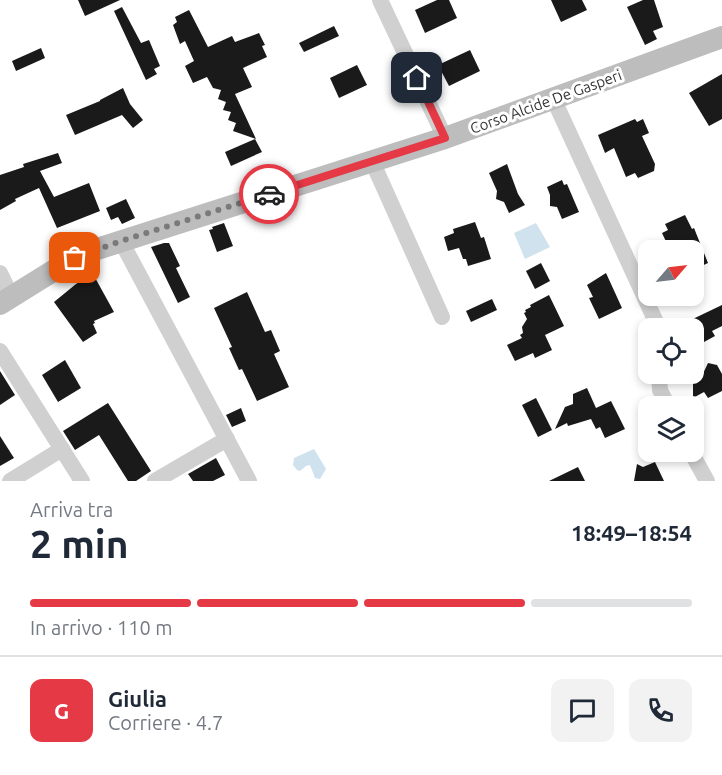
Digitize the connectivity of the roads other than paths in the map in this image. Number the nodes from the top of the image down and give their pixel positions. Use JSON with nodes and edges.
{"nodes":[{"id":1,"x":380,"y":0,"type":"edge"},
{"id":2,"x":722,"y":37,"type":"edge"},
{"id":3,"x":554,"y":100,"type":"junction"},
{"id":4,"x":445,"y":138,"type":"junction"},
{"id":5,"x":372,"y":161,"type":"junction"},
{"id":6,"x":121,"y":241,"type":"junction"},
{"id":7,"x":0,"y":273,"type":"edge"},
{"id":8,"x":6,"y":300,"type":"edge"},
{"id":9,"x":442,"y":317,"type":"dead end"},
{"id":10,"x":654,"y":318,"type":"edge"},
{"id":11,"x":0,"y":351,"type":"edge"},
{"id":12,"x":227,"y":439,"type":"junction"},
{"id":13,"x":62,"y":449,"type":"junction"},
{"id":14,"x":696,"y":462,"type":"edge"},
{"id":15,"x":10,"y":481,"type":"edge"},
{"id":16,"x":82,"y":481,"type":"edge"},
{"id":17,"x":155,"y":481,"type":"edge"},
{"id":18,"x":249,"y":481,"type":"edge"},
{"id":19,"x":706,"y":481,"type":"edge"}],
"edges":[{"from":1,"to":4,"type":"street"},
{"from":2,"to":3,"type":"street","name":"Corso Alcide De Gasperi"},
{"from":3,"to":4,"type":"street","name":"Corso Alcide De Gasperi"},
{"from":3,"to":10,"type":"street"},
{"from":4,"to":5,"type":"street","name":"Corso Alcide De Gasperi"},
{"from":5,"to":6,"type":"street","name":"Corso Alcide De Gasperi"},
{"from":5,"to":9,"type":"street"},
{"from":6,"to":8,"type":"street","name":"Corso Alcide De Gasperi"},
{"from":6,"to":12,"type":"street"},
{"from":7,"to":8,"type":"street"},
{"from":11,"to":13,"type":"street"},
{"from":12,"to":17,"type":"street"},
{"from":12,"to":18,"type":"street"},
{"from":13,"to":15,"type":"street"},
{"from":13,"to":16,"type":"street"},
{"from":14,"to":19,"type":"street"}]}
